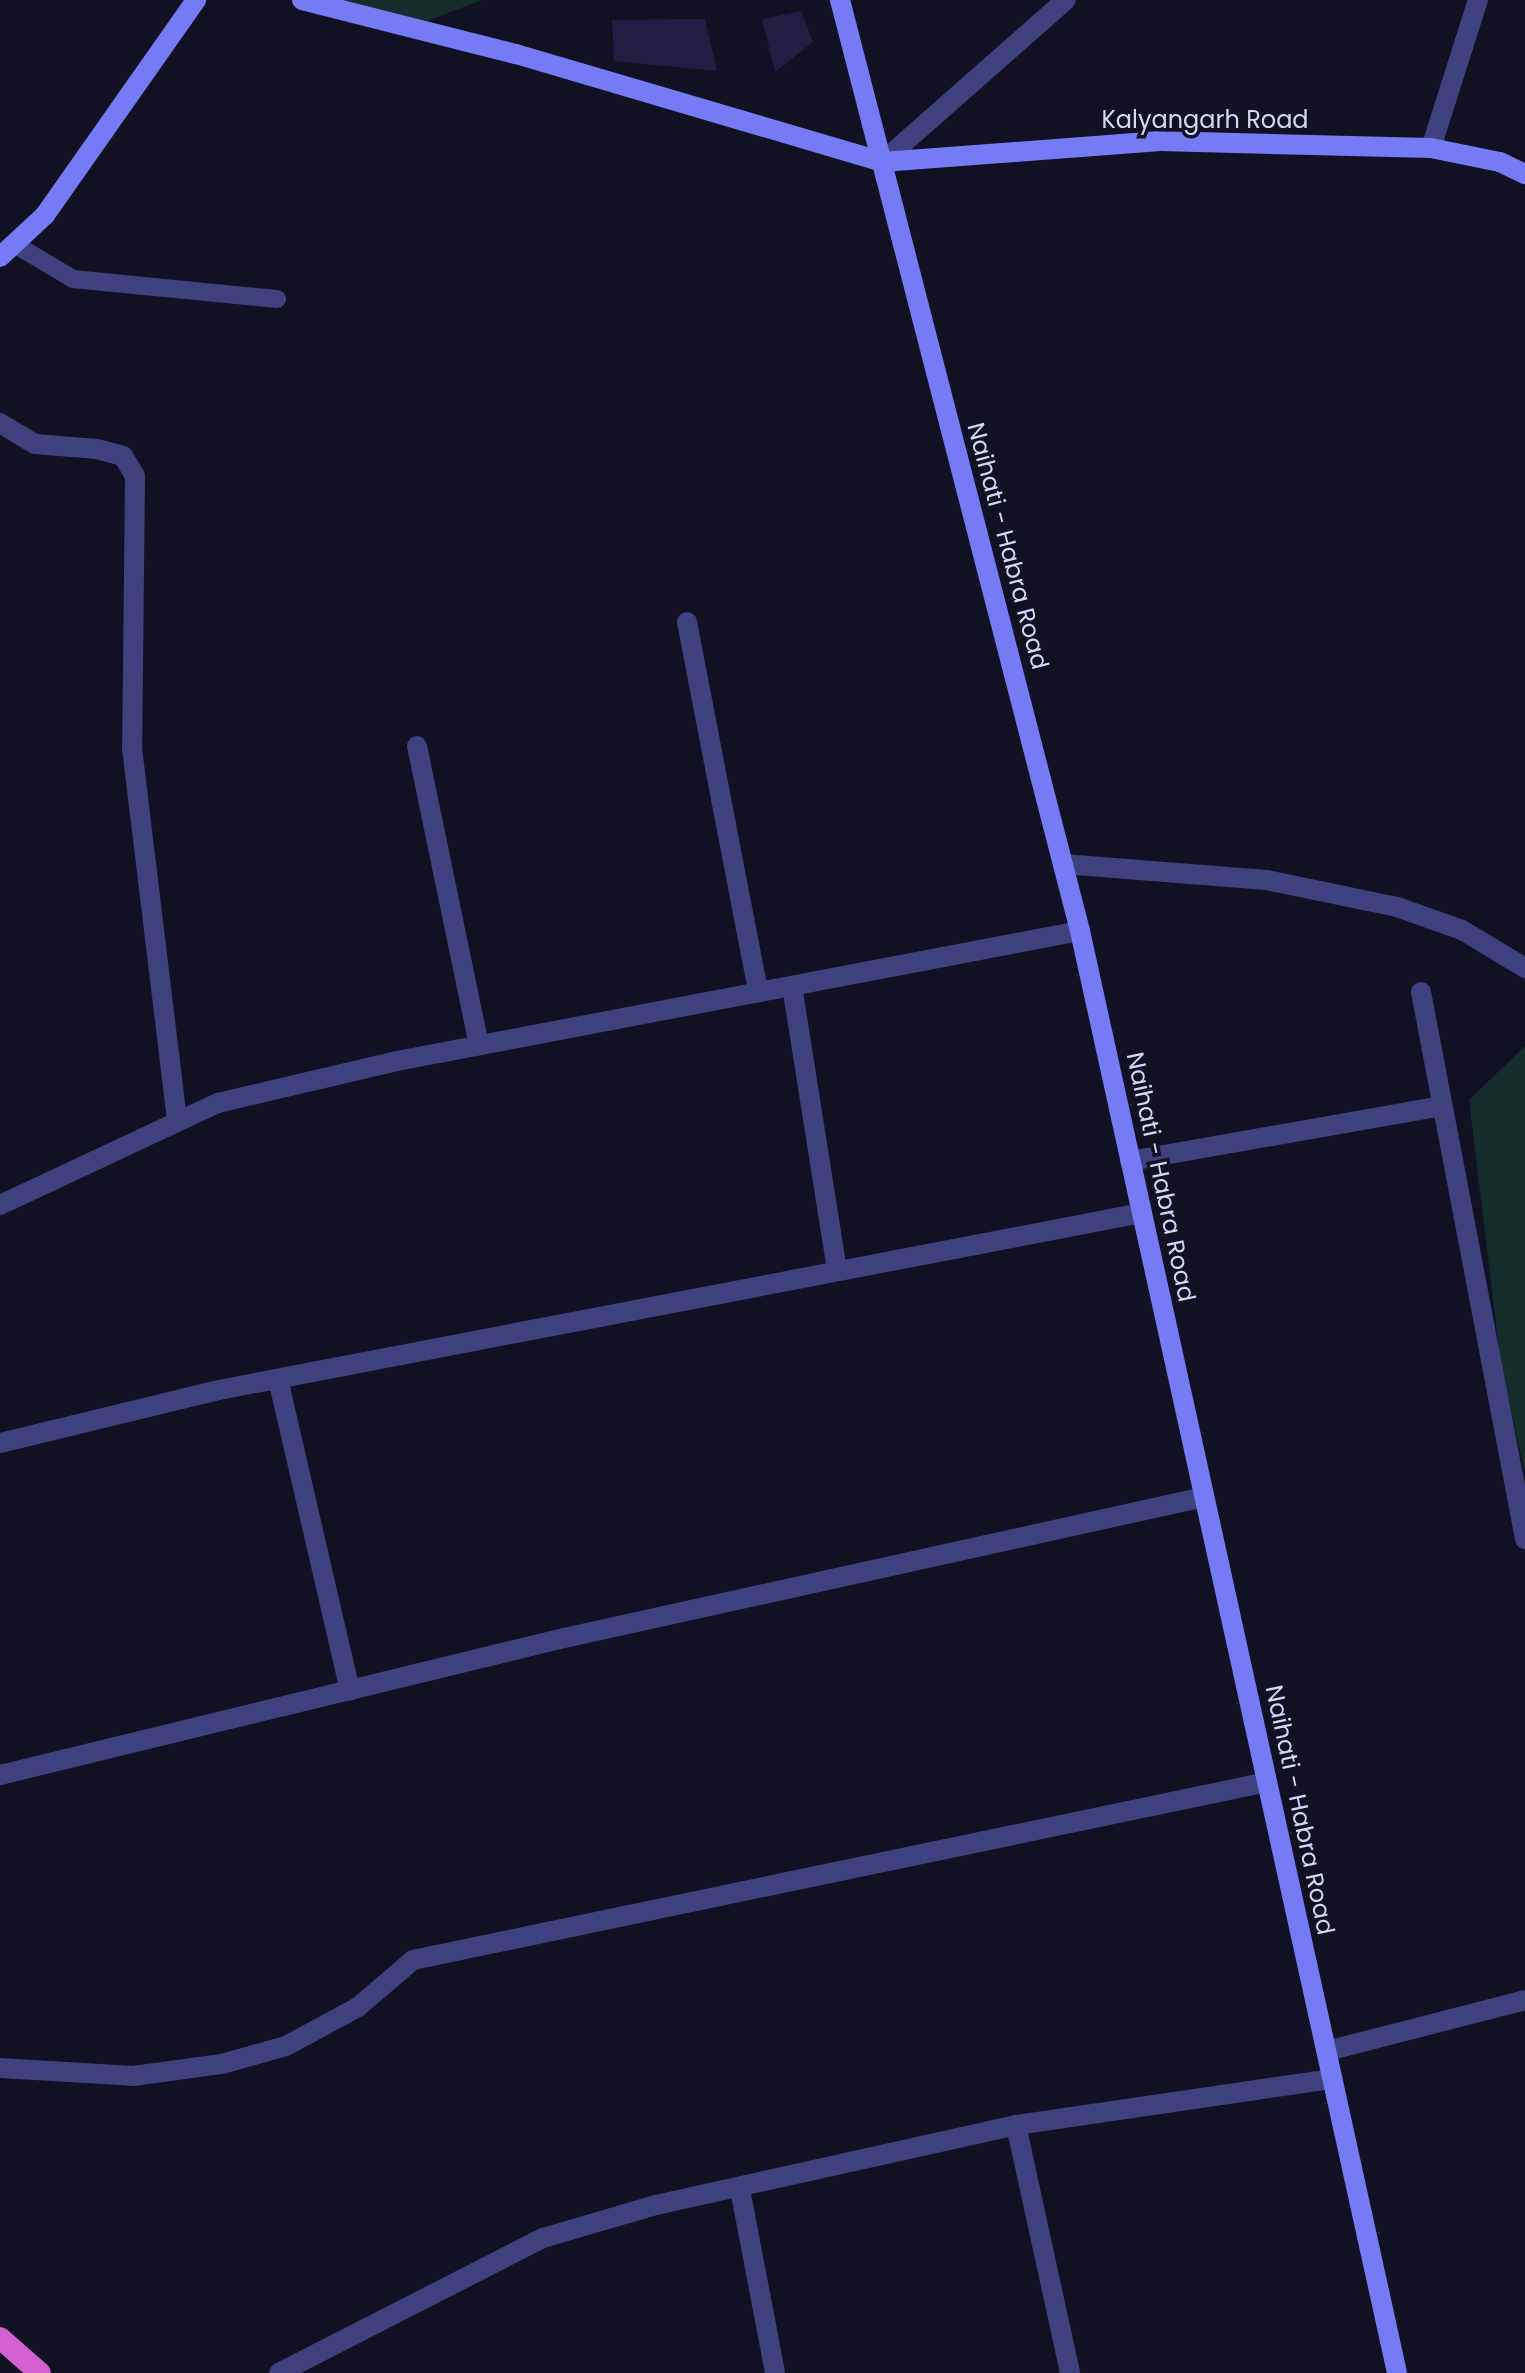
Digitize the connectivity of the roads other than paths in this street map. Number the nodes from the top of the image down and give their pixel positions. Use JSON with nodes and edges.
{"nodes":[{"id":1,"x":196,"y":0,"type":"edge"},
{"id":2,"x":302,"y":0,"type":"edge"},
{"id":3,"x":840,"y":0,"type":"edge"},
{"id":4,"x":1066,"y":0,"type":"edge"},
{"id":5,"x":1478,"y":0,"type":"edge"},
{"id":6,"x":1431,"y":148,"type":"junction"},
{"id":7,"x":882,"y":162,"type":"junction"},
{"id":8,"x":1525,"y":174,"type":"edge"},
{"id":9,"x":5,"y":247,"type":"edge"},
{"id":10,"x":277,"y":299,"type":"dead end"},
{"id":11,"x":0,"y":423,"type":"edge"},
{"id":12,"x":687,"y":622,"type":"dead end"},
{"id":13,"x":417,"y":746,"type":"dead end"},
{"id":14,"x":1063,"y":864,"type":"junction"},
{"id":15,"x":1080,"y":931,"type":"junction"},
{"id":16,"x":1525,"y":968,"type":"edge"},
{"id":17,"x":792,"y":986,"type":"junction"},
{"id":18,"x":758,"y":992,"type":"junction"},
{"id":19,"x":1421,"y":992,"type":"dead end"},
{"id":20,"x":479,"y":1045,"type":"junction"},
{"id":21,"x":1441,"y":1106,"type":"junction"},
{"id":22,"x":177,"y":1121,"type":"junction"},
{"id":23,"x":1130,"y":1161,"type":"junction"},
{"id":24,"x":0,"y":1205,"type":"edge"},
{"id":25,"x":1142,"y":1213,"type":"junction"},
{"id":26,"x":837,"y":1270,"type":"junction"},
{"id":27,"x":278,"y":1379,"type":"junction"},
{"id":28,"x":0,"y":1443,"type":"edge"},
{"id":29,"x":1204,"y":1497,"type":"junction"},
{"id":30,"x":1525,"y":1539,"type":"edge"},
{"id":31,"x":350,"y":1691,"type":"junction"},
{"id":32,"x":0,"y":1775,"type":"edge"},
{"id":33,"x":1267,"y":1782,"type":"junction"},
{"id":34,"x":1525,"y":2000,"type":"edge"},
{"id":35,"x":1327,"y":2051,"type":"junction"},
{"id":36,"x":0,"y":2068,"type":"edge"},
{"id":37,"x":1333,"y":2079,"type":"junction"},
{"id":38,"x":1016,"y":2125,"type":"junction"},
{"id":39,"x":740,"y":2189,"type":"junction"},
{"id":40,"x":0,"y":2338,"type":"edge"},
{"id":41,"x":40,"y":2373,"type":"edge"},
{"id":42,"x":279,"y":2373,"type":"edge"},
{"id":43,"x":775,"y":2373,"type":"edge"},
{"id":44,"x":1070,"y":2373,"type":"edge"},
{"id":45,"x":1397,"y":2373,"type":"edge"}],
"edges":[{"from":1,"to":9,"type":"main road"},
{"from":2,"to":7,"type":"main road"},
{"from":3,"to":7,"type":"main road","name":"Naihati - Habra Road"},
{"from":4,"to":7,"type":"street"},
{"from":5,"to":6,"type":"street"},
{"from":6,"to":7,"type":"main road","name":"Kalyangarh Road"},
{"from":6,"to":8,"type":"main road","name":"Kalyangarh Road"},
{"from":7,"to":14,"type":"main road","name":"Naihati - Habra Road"},
{"from":9,"to":10,"type":"lane"},
{"from":11,"to":22,"type":"street"},
{"from":12,"to":18,"type":"street"},
{"from":13,"to":20,"type":"street"},
{"from":14,"to":15,"type":"main road","name":"Naihati - Habra Road"},
{"from":14,"to":16,"type":"street"},
{"from":15,"to":17,"type":"street"},
{"from":15,"to":23,"type":"main road","name":"Naihati - Habra Road"},
{"from":17,"to":18,"type":"street"},
{"from":17,"to":26,"type":"street"},
{"from":18,"to":20,"type":"street"},
{"from":19,"to":21,"type":"street"},
{"from":20,"to":22,"type":"street"},
{"from":21,"to":23,"type":"street"},
{"from":21,"to":30,"type":"street"},
{"from":22,"to":24,"type":"street"},
{"from":23,"to":25,"type":"main road","name":"Naihati - Habra Road"},
{"from":25,"to":26,"type":"street"},
{"from":25,"to":29,"type":"main road","name":"Naihati - Habra Road"},
{"from":26,"to":27,"type":"street"},
{"from":27,"to":28,"type":"street"},
{"from":27,"to":31,"type":"street"},
{"from":29,"to":31,"type":"street"},
{"from":29,"to":33,"type":"main road","name":"Naihati - Habra Road"},
{"from":31,"to":32,"type":"street"},
{"from":33,"to":35,"type":"main road","name":"Naihati - Habra Road"},
{"from":33,"to":36,"type":"street"},
{"from":34,"to":35,"type":"street"},
{"from":35,"to":37,"type":"main road","name":"Naihati - Habra Road"},
{"from":37,"to":38,"type":"street"},
{"from":37,"to":45,"type":"main road","name":"Naihati - Habra Road"},
{"from":38,"to":39,"type":"street"},
{"from":38,"to":44,"type":"street"},
{"from":39,"to":42,"type":"street"},
{"from":39,"to":43,"type":"street"},
{"from":40,"to":41,"type":"highway"}]}
